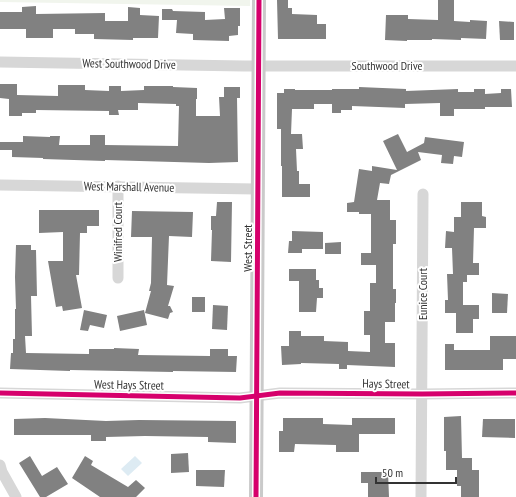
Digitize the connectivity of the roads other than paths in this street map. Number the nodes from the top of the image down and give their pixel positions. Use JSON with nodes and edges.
{"nodes":[{"id":1,"x":260,"y":0,"type":"edge"},
{"id":2,"x":0,"y":62,"type":"edge"},
{"id":3,"x":259,"y":65,"type":"junction"},
{"id":4,"x":516,"y":66,"type":"edge"},
{"id":5,"x":0,"y":185,"type":"edge"},
{"id":6,"x":118,"y":186,"type":"junction"},
{"id":7,"x":258,"y":188,"type":"junction"},
{"id":8,"x":423,"y":194,"type":"dead end"},
{"id":9,"x":118,"y":278,"type":"dead end"},
{"id":10,"x":0,"y":393,"type":"edge"},
{"id":11,"x":516,"y":393,"type":"edge"},
{"id":12,"x":422,"y":394,"type":"junction"},
{"id":13,"x":257,"y":396,"type":"junction"},
{"id":14,"x":0,"y":465,"type":"edge"},
{"id":15,"x":16,"y":497,"type":"edge"},
{"id":16,"x":256,"y":497,"type":"edge"},
{"id":17,"x":421,"y":497,"type":"edge"}],
"edges":[{"from":1,"to":3,"type":"main road","name":"West Street"},
{"from":2,"to":3,"type":"street","name":"West Southwood Drive"},
{"from":3,"to":4,"type":"street","name":"Southwood Drive"},
{"from":3,"to":7,"type":"main road","name":"West Street"},
{"from":5,"to":6,"type":"street","name":"West Marshall Avenue"},
{"from":6,"to":7,"type":"street","name":"West Marshall Avenue"},
{"from":6,"to":9,"type":"street","name":"Winifred Court"},
{"from":7,"to":13,"type":"main road","name":"West Street"},
{"from":8,"to":12,"type":"street","name":"Eunice Court"},
{"from":10,"to":13,"type":"street","name":"West Hays Street"},
{"from":11,"to":12,"type":"street","name":"Hays Street"},
{"from":12,"to":13,"type":"street","name":"Hays Street"},
{"from":12,"to":17,"type":"street","name":"Eunice Court"},
{"from":13,"to":16,"type":"main road","name":"West Street"},
{"from":14,"to":15,"type":"street"}]}
